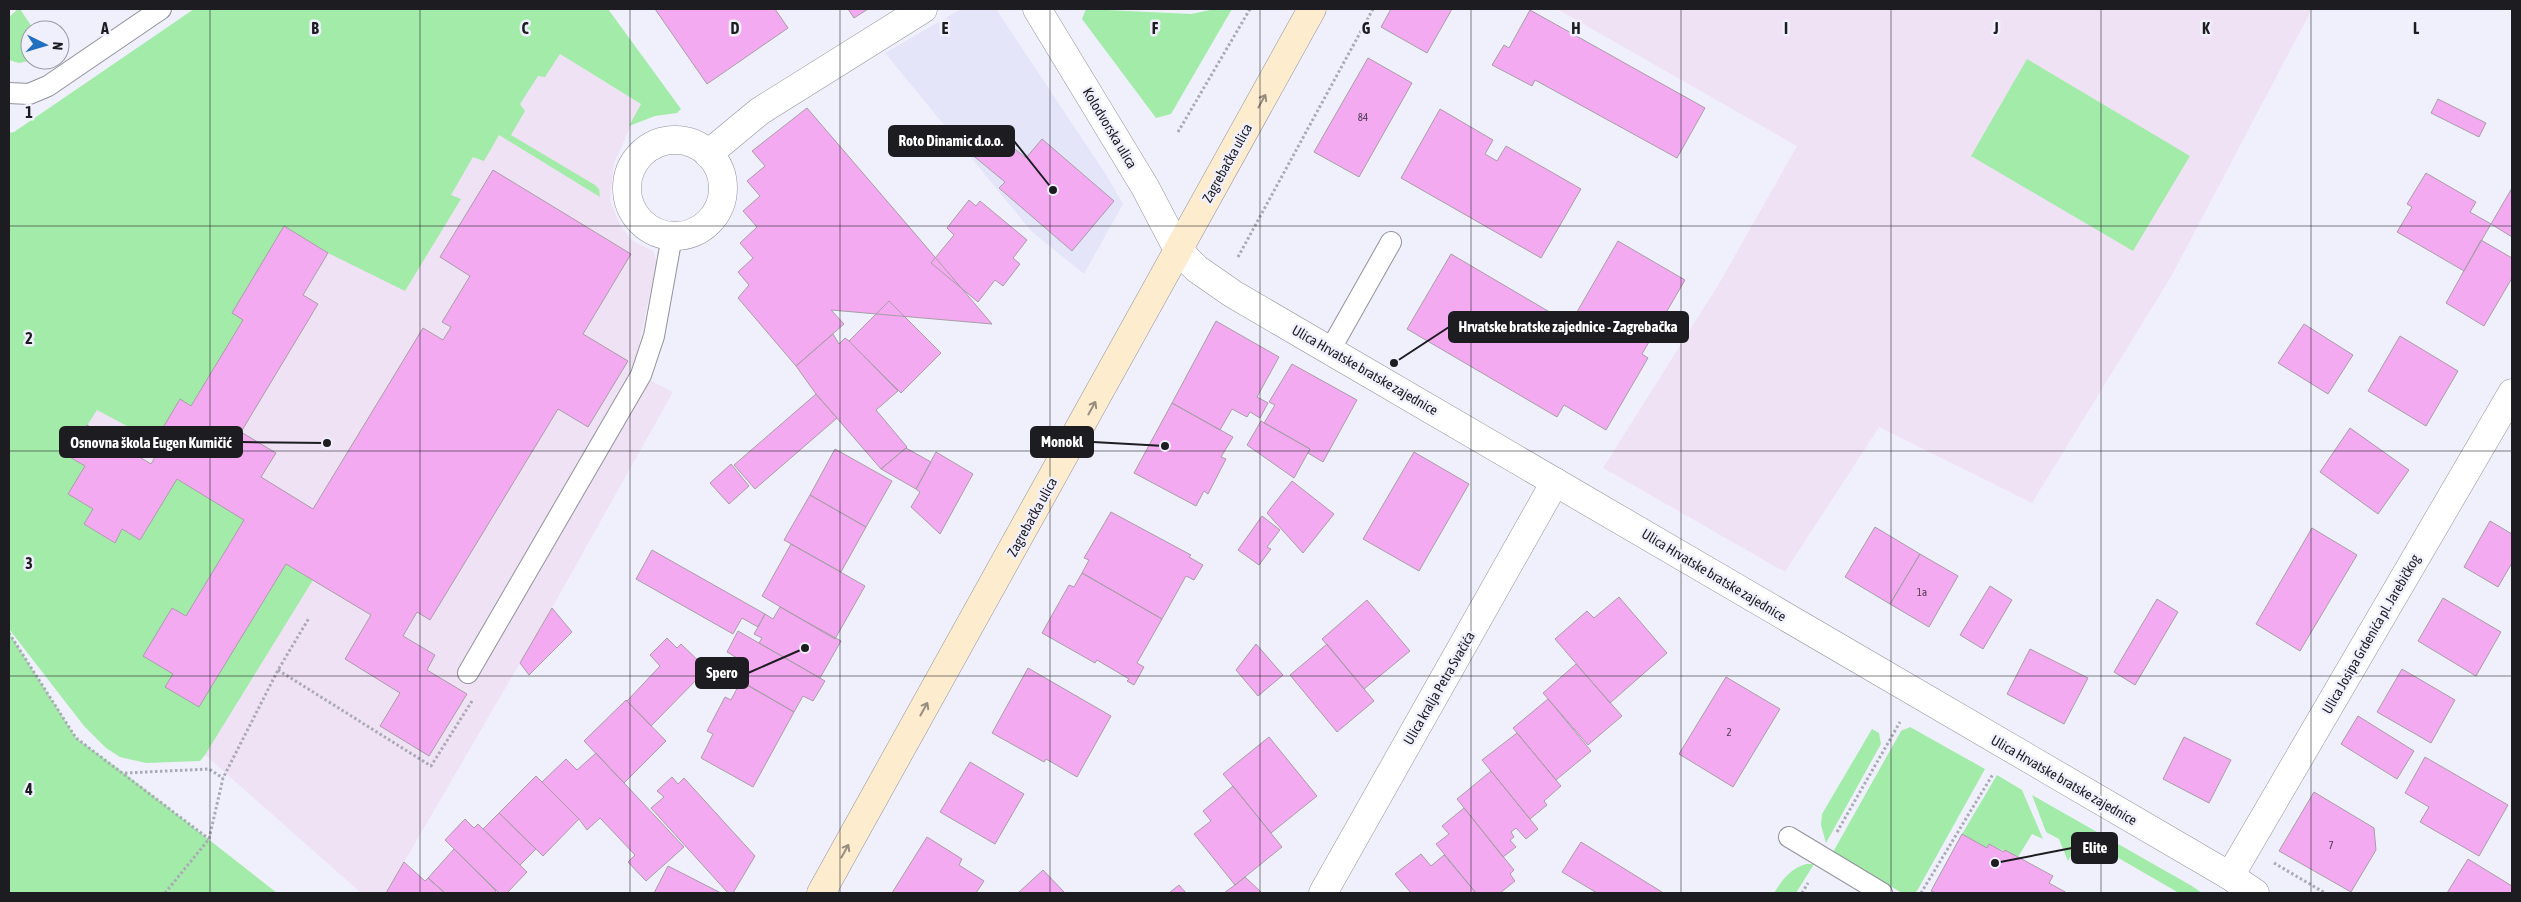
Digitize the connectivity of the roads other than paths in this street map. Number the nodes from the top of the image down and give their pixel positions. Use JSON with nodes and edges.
{"nodes":[{"id":1,"x":162,"y":9,"type":"edge"},
{"id":2,"x":923,"y":9,"type":"edge"},
{"id":3,"x":1038,"y":9,"type":"edge"},
{"id":4,"x":1312,"y":9,"type":"edge"},
{"id":5,"x":9,"y":92,"type":"edge"},
{"id":6,"x":708,"y":154,"type":"junction"},
{"id":7,"x":672,"y":236,"type":"junction"},
{"id":8,"x":1391,"y":242,"type":"dead end"},
{"id":9,"x":1178,"y":250,"type":"junction"},
{"id":10,"x":1330,"y":350,"type":"junction"},
{"id":11,"x":2512,"y":393,"type":"edge"},
{"id":12,"x":1555,"y":482,"type":"junction"},
{"id":13,"x":468,"y":673,"type":"dead end"},
{"id":14,"x":1788,"y":837,"type":"dead end"},
{"id":15,"x":2230,"y":876,"type":"junction"},
{"id":16,"x":821,"y":893,"type":"edge"},
{"id":17,"x":1322,"y":893,"type":"edge"},
{"id":18,"x":1882,"y":893,"type":"edge"},
{"id":19,"x":2255,"y":893,"type":"edge"}],
"edges":[{"from":1,"to":5,"type":"lane"},
{"from":2,"to":6,"type":"street"},
{"from":3,"to":9,"type":"street","name":"Kolodvorska ulica"},
{"from":9,"to":4,"type":"main road","name":"Zagrebačka ulica","one_way":true},
{"from":6,"to":7,"type":"street"},
{"from":6,"to":7,"type":"street"},
{"from":7,"to":13,"type":"lane"},
{"from":8,"to":10,"type":"lane"},
{"from":9,"to":10,"type":"street","name":"Ulica Hrvatske bratske zajednice"},
{"from":16,"to":9,"type":"main road","name":"Zagrebačka ulica","one_way":true},
{"from":10,"to":12,"type":"street","name":"Ulica Hrvatske bratske zajednice"},
{"from":11,"to":15,"type":"street","name":"Ulica Josipa Grdenića pl. Jarebičkog"},
{"from":12,"to":15,"type":"street","name":"Ulica Hrvatske bratske zajednice"},
{"from":12,"to":17,"type":"street","name":"Ulica kralja Petra Svačića"},
{"from":14,"to":18,"type":"lane"},
{"from":15,"to":19,"type":"street","name":"Ulica Hrvatske bratske zajednice"}]}
